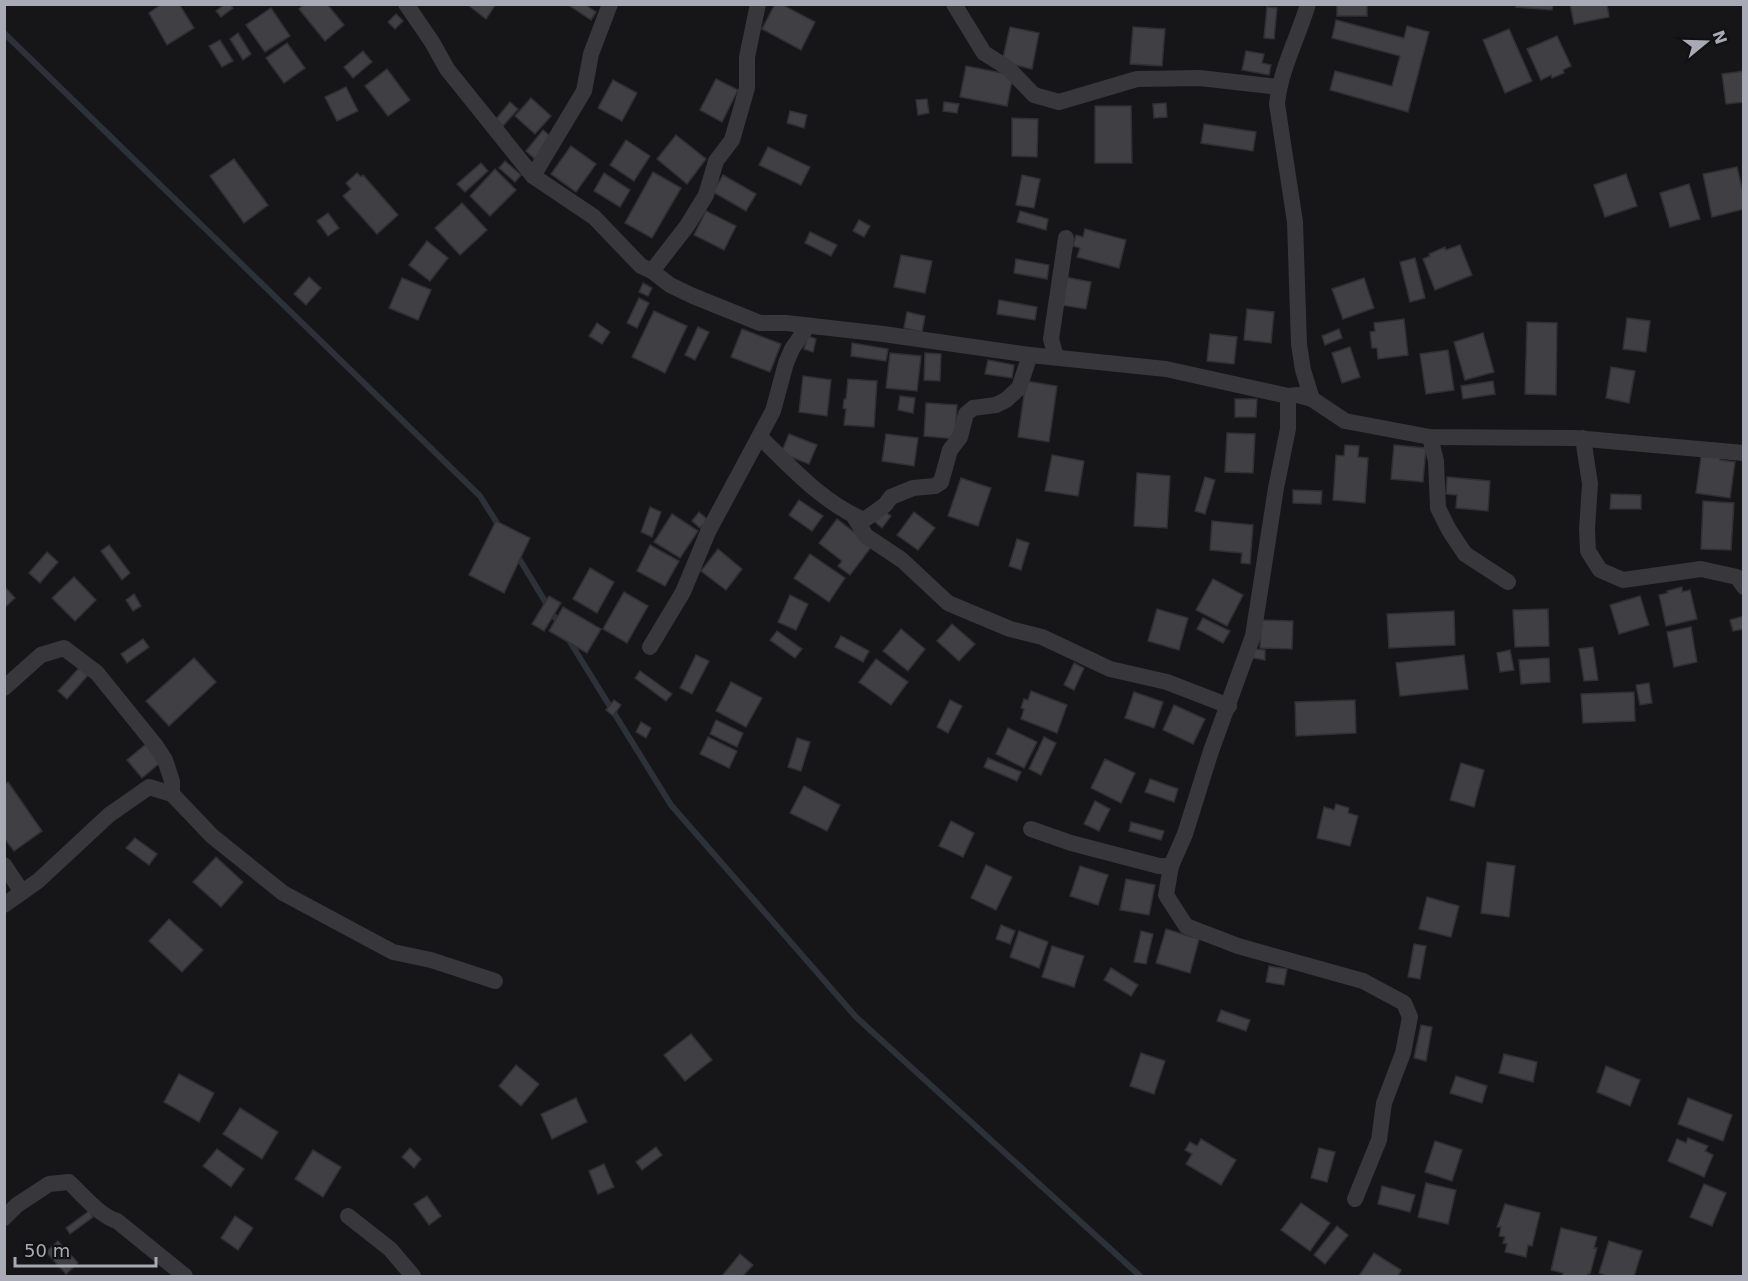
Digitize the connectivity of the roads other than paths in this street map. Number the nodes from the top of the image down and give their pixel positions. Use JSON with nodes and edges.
{"nodes":[{"id":1,"x":406,"y":4,"type":"edge"},
{"id":2,"x":425,"y":4,"type":"edge"},
{"id":3,"x":610,"y":4,"type":"edge"},
{"id":4,"x":758,"y":4,"type":"edge"},
{"id":5,"x":954,"y":4,"type":"edge"},
{"id":6,"x":1308,"y":4,"type":"edge"},
{"id":7,"x":418,"y":22,"type":"junction"},
{"id":8,"x":1278,"y":87,"type":"junction"},
{"id":9,"x":533,"y":176,"type":"junction"},
{"id":10,"x":1066,"y":238,"type":"dead end"},
{"id":11,"x":652,"y":271,"type":"junction"},
{"id":12,"x":807,"y":327,"type":"junction"},
{"id":13,"x":1030,"y":355,"type":"junction"},
{"id":14,"x":1056,"y":357,"type":"junction"},
{"id":15,"x":1288,"y":396,"type":"junction"},
{"id":16,"x":1312,"y":399,"type":"junction"},
{"id":17,"x":760,"y":437,"type":"junction"},
{"id":18,"x":1430,"y":437,"type":"junction"},
{"id":19,"x":1583,"y":438,"type":"junction"},
{"id":20,"x":1743,"y":453,"type":"edge"},
{"id":21,"x":853,"y":515,"type":"junction"},
{"id":22,"x":1508,"y":582,"type":"dead end"},
{"id":23,"x":1743,"y":587,"type":"edge"},
{"id":24,"x":650,"y":647,"type":"dead end"},
{"id":25,"x":4,"y":688,"type":"edge"},
{"id":26,"x":1229,"y":706,"type":"junction"},
{"id":27,"x":172,"y":794,"type":"junction"},
{"id":28,"x":1031,"y":829,"type":"dead end"},
{"id":29,"x":4,"y":865,"type":"edge"},
{"id":30,"x":1171,"y":866,"type":"junction"},
{"id":31,"x":22,"y":892,"type":"junction"},
{"id":32,"x":4,"y":905,"type":"edge"},
{"id":33,"x":495,"y":981,"type":"dead end"},
{"id":34,"x":1355,"y":1199,"type":"dead end"},
{"id":35,"x":348,"y":1216,"type":"dead end"},
{"id":36,"x":4,"y":1218,"type":"edge"},
{"id":37,"x":185,"y":1276,"type":"edge"},
{"id":38,"x":413,"y":1276,"type":"edge"}],
"edges":[{"from":1,"to":7,"type":"street"},
{"from":2,"to":7,"type":"street"},
{"from":3,"to":9,"type":"street"},
{"from":4,"to":11,"type":"street"},
{"from":5,"to":8,"type":"street"},
{"from":6,"to":8,"type":"street"},
{"from":7,"to":9,"type":"street"},
{"from":8,"to":16,"type":"street"},
{"from":9,"to":11,"type":"street"},
{"from":10,"to":14,"type":"street"},
{"from":11,"to":12,"type":"street"},
{"from":12,"to":13,"type":"street"},
{"from":12,"to":17,"type":"street"},
{"from":13,"to":14,"type":"street"},
{"from":13,"to":21,"type":"street"},
{"from":14,"to":15,"type":"street"},
{"from":15,"to":16,"type":"street"},
{"from":15,"to":26,"type":"street"},
{"from":16,"to":18,"type":"street"},
{"from":17,"to":21,"type":"street"},
{"from":17,"to":24,"type":"street"},
{"from":18,"to":19,"type":"street"},
{"from":18,"to":22,"type":"street"},
{"from":19,"to":20,"type":"street"},
{"from":19,"to":23,"type":"street"},
{"from":21,"to":26,"type":"street"},
{"from":25,"to":27,"type":"street"},
{"from":26,"to":30,"type":"street"},
{"from":27,"to":31,"type":"street"},
{"from":27,"to":33,"type":"street"},
{"from":28,"to":30,"type":"street"},
{"from":29,"to":31,"type":"street"},
{"from":30,"to":34,"type":"street"},
{"from":31,"to":32,"type":"street"},
{"from":35,"to":38,"type":"street"},
{"from":36,"to":37,"type":"street"}]}
